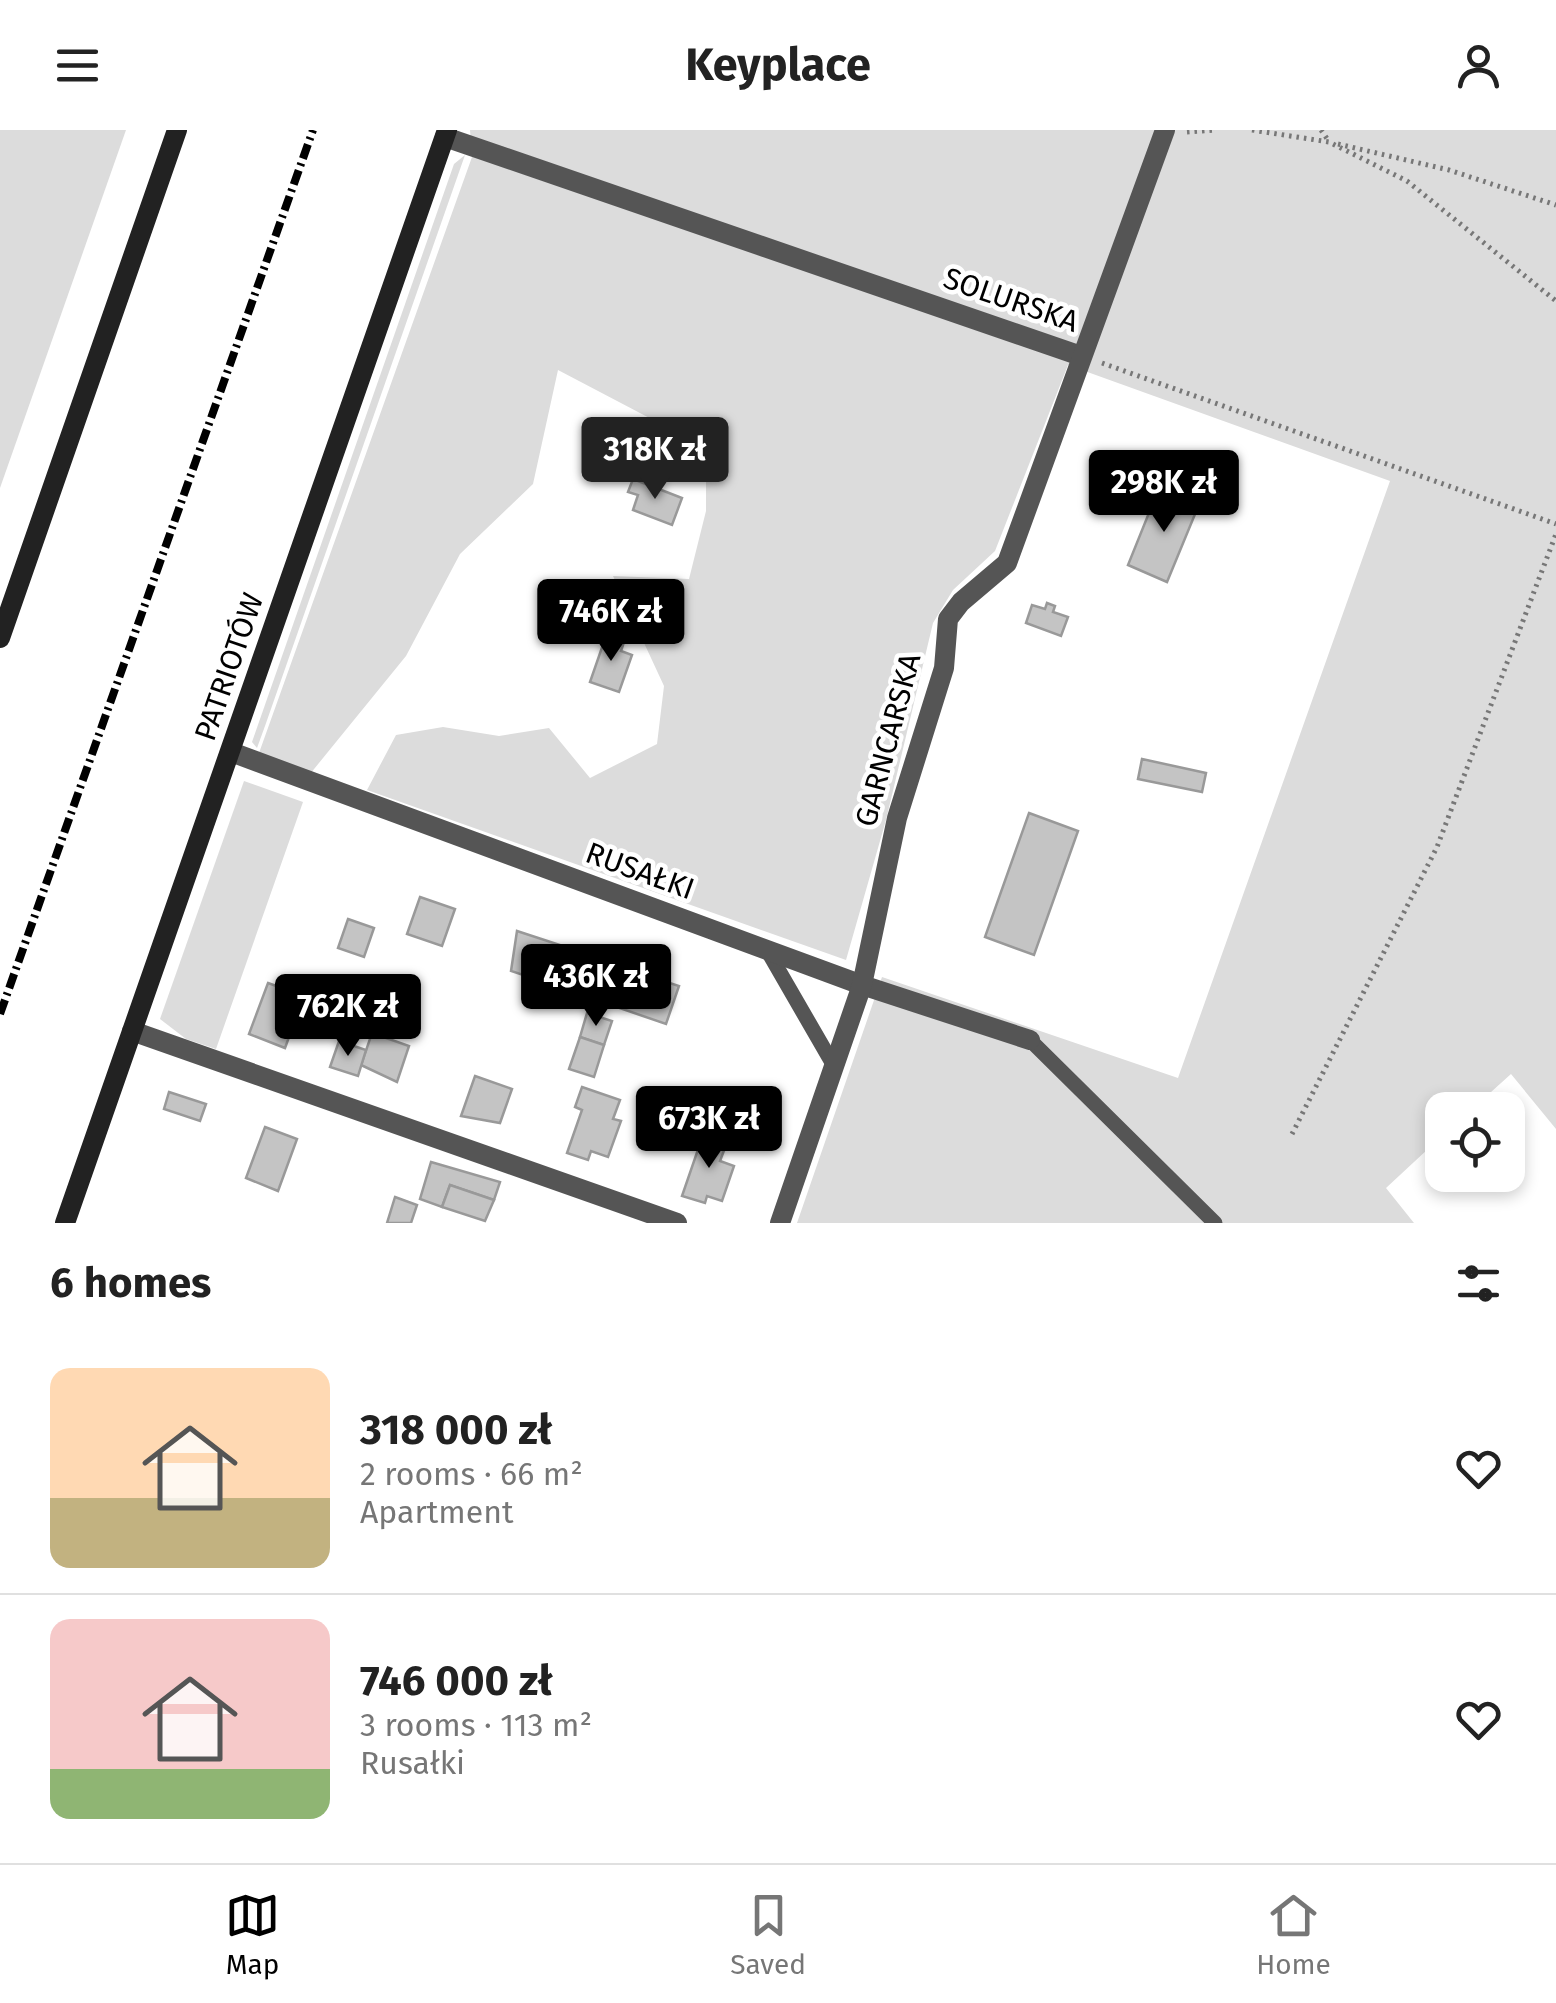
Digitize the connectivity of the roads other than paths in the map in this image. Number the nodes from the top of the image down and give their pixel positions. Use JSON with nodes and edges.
{"nodes":[{"id":1,"x":178,"y":130,"type":"edge"},
{"id":2,"x":1166,"y":130,"type":"edge"},
{"id":3,"x":446,"y":134,"type":"edge"},
{"id":4,"x":1081,"y":356,"type":"junction"},
{"id":5,"x":0,"y":638,"type":"edge"},
{"id":6,"x":231,"y":752,"type":"junction"},
{"id":7,"x":767,"y":950,"type":"junction"},
{"id":8,"x":862,"y":985,"type":"junction"},
{"id":9,"x":132,"y":1031,"type":"junction"},
{"id":10,"x":1030,"y":1040,"type":"joint"},
{"id":11,"x":834,"y":1066,"type":"junction"},
{"id":12,"x":65,"y":1223,"type":"edge"},
{"id":13,"x":677,"y":1223,"type":"edge"},
{"id":14,"x":780,"y":1223,"type":"edge"},
{"id":15,"x":1215,"y":1223,"type":"edge"}],
"edges":[{"from":1,"to":5,"type":"main road"},
{"from":2,"to":4,"type":"street","name":"GARNCARSKA"},
{"from":3,"to":4,"type":"street","name":"SOLURSKA"},
{"from":3,"to":6,"type":"main road","name":"PATRIOTÓW"},
{"from":4,"to":8,"type":"street","name":"GARNCARSKA"},
{"from":6,"to":7,"type":"street","name":"RUSAŁKI"},
{"from":6,"to":9,"type":"main road","name":"PATRIOTÓW"},
{"from":7,"to":8,"type":"street","name":"RUSAŁKI"},
{"from":7,"to":11,"type":"lane"},
{"from":8,"to":10,"type":"street","name":"RUSAŁKI"},
{"from":8,"to":11,"type":"street","name":"GARNCARSKA"},
{"from":9,"to":12,"type":"main road","name":"PATRIOTÓW"},
{"from":9,"to":13,"type":"street"},
{"from":10,"to":15,"type":"lane"},
{"from":11,"to":14,"type":"street","name":"GARNCARSKA"}]}
